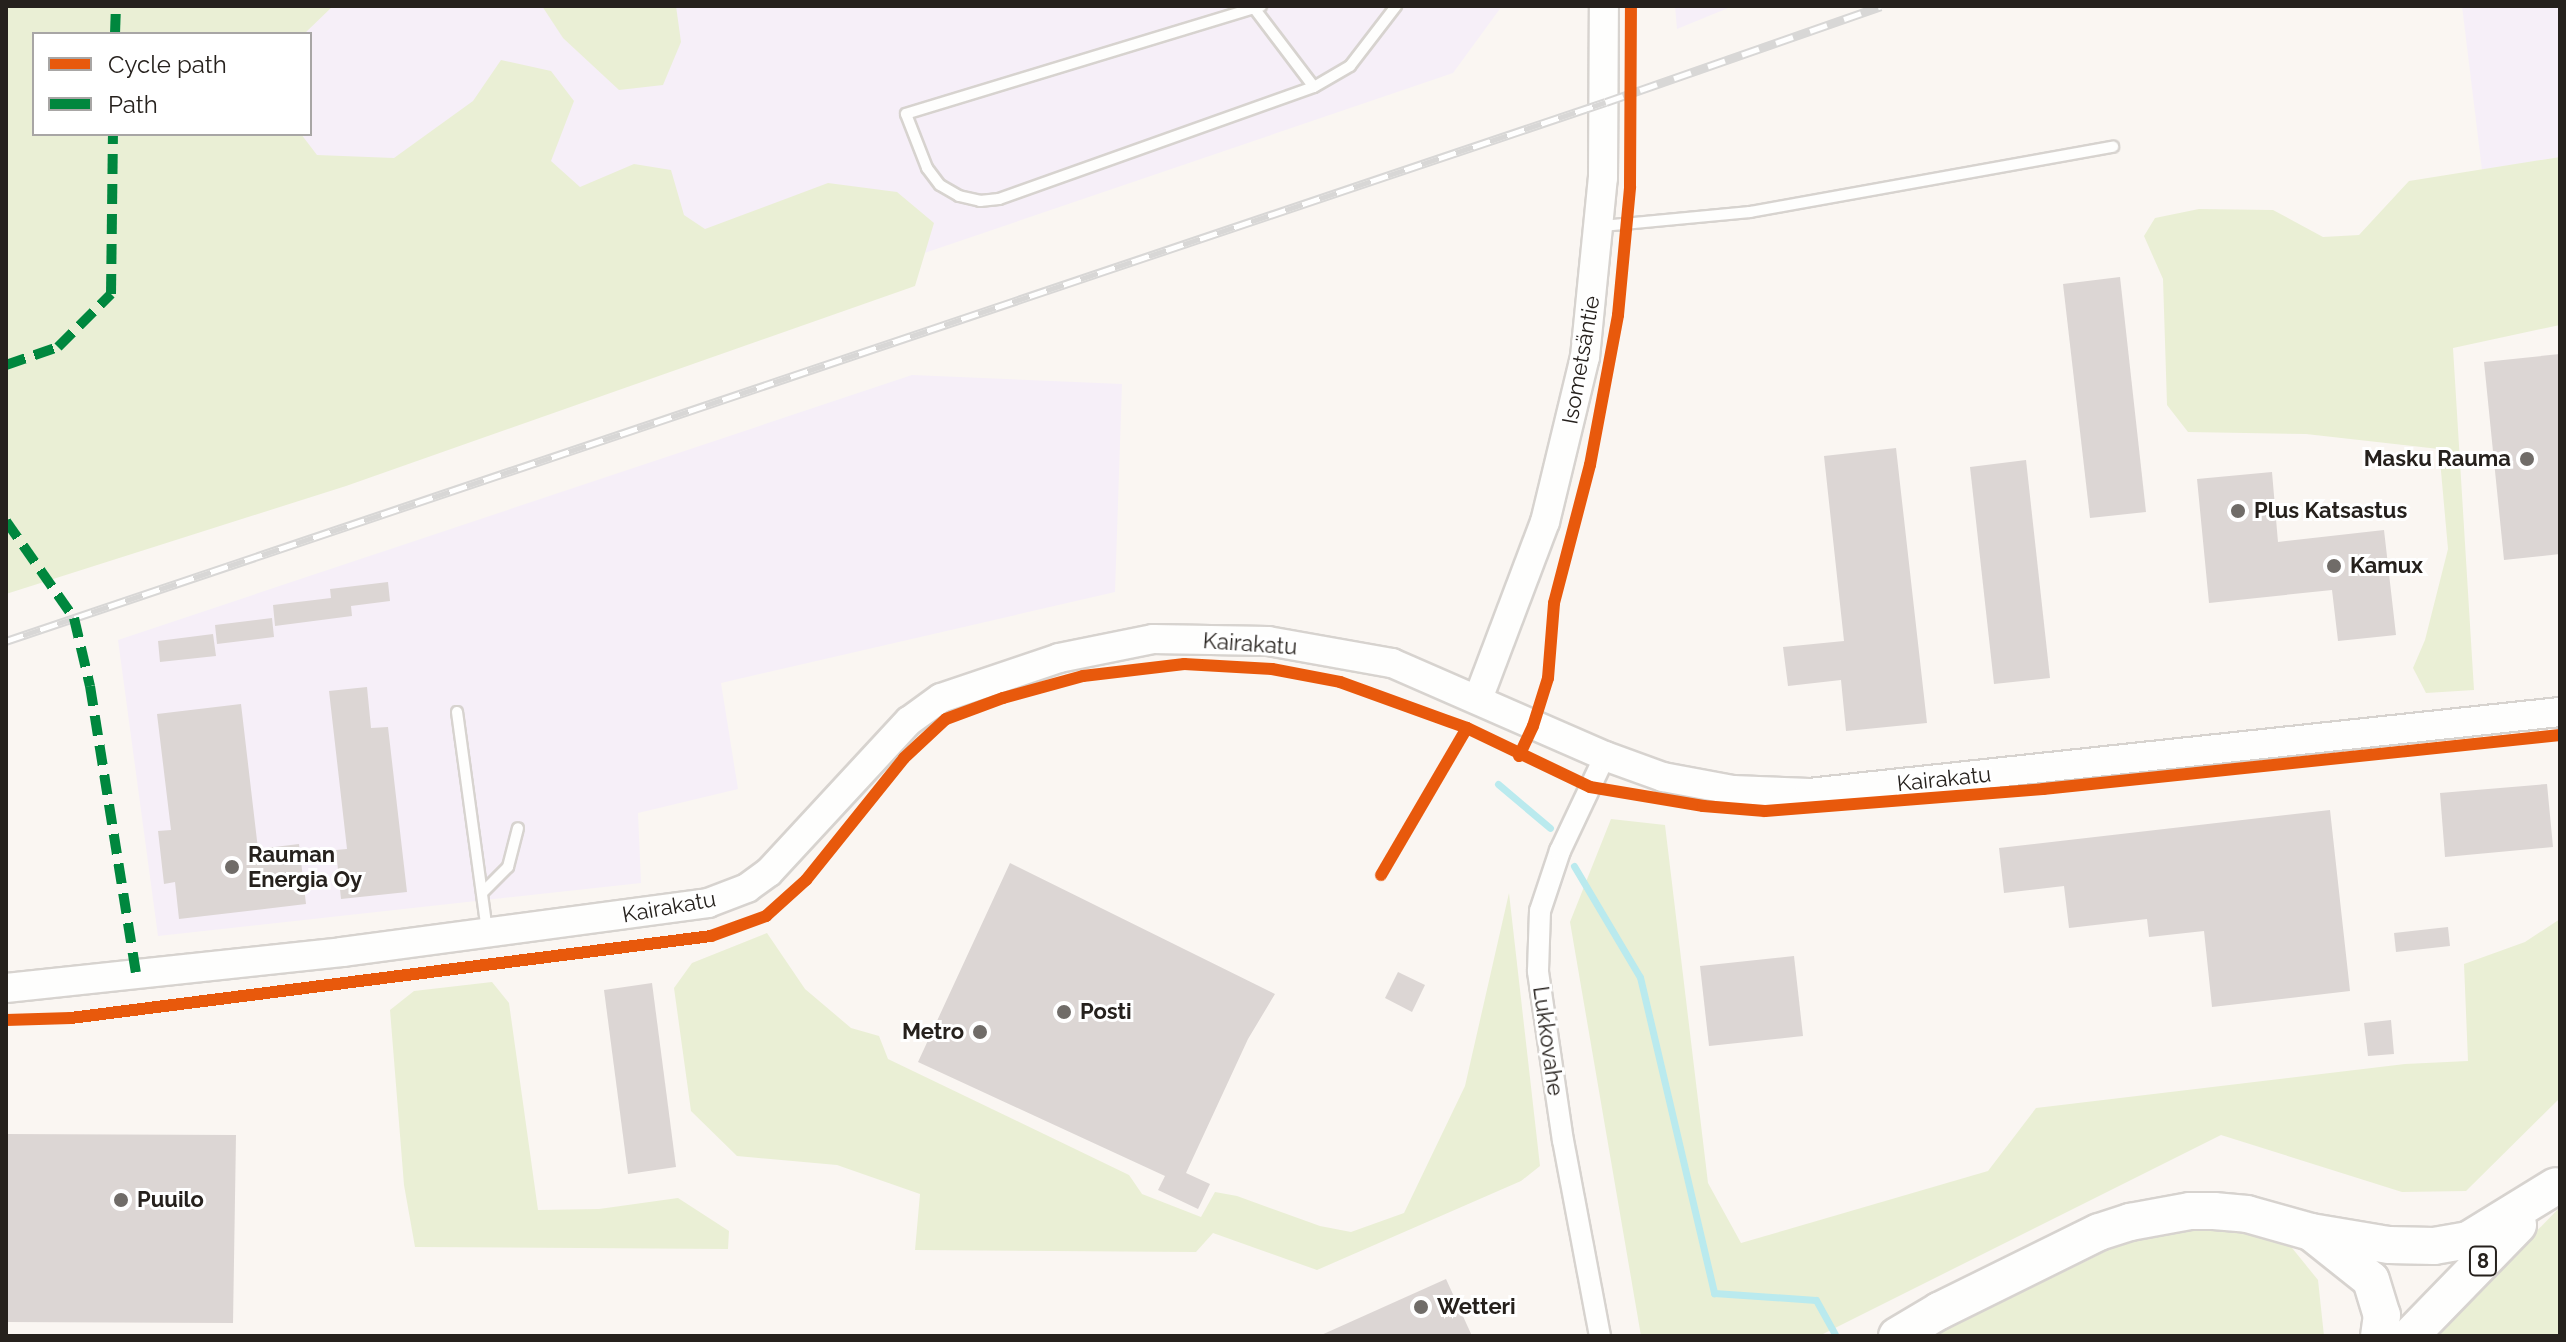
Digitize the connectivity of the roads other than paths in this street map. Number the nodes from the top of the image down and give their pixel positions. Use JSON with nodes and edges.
{"nodes":[{"id":1,"x":1396,"y":6,"type":"edge"},
{"id":2,"x":1604,"y":6,"type":"edge"},
{"id":3,"x":1258,"y":7,"type":"edge"},
{"id":4,"x":1314,"y":87,"type":"junction"},
{"id":5,"x":2113,"y":147,"type":"dead end"},
{"id":6,"x":1600,"y":226,"type":"junction"},
{"id":7,"x":1478,"y":699,"type":"junction"},
{"id":8,"x":457,"y":712,"type":"dead end"},
{"id":9,"x":2560,"y":712,"type":"edge"},
{"id":10,"x":1605,"y":756,"type":"junction"},
{"id":11,"x":518,"y":828,"type":"dead end"},
{"id":12,"x":482,"y":893,"type":"junction"},
{"id":13,"x":487,"y":934,"type":"junction"},
{"id":14,"x":6,"y":988,"type":"edge"},
{"id":15,"x":2558,"y":1184,"type":"edge"},
{"id":16,"x":2311,"y":1232,"type":"junction"},
{"id":17,"x":1600,"y":1336,"type":"edge"},
{"id":18,"x":1897,"y":1336,"type":"edge"},
{"id":19,"x":2379,"y":1336,"type":"edge"},
{"id":20,"x":2410,"y":1336,"type":"edge"}],
"edges":[{"from":1,"to":4,"type":"lane"},
{"from":2,"to":6,"type":"main road","name":"Isometsäntie"},
{"from":3,"to":4,"type":"lane"},
{"from":3,"to":4,"type":"lane"},
{"from":5,"to":6,"type":"lane"},
{"from":6,"to":7,"type":"main road","name":"Isometsäntie"},
{"from":7,"to":10,"type":"main road","name":"Kairakatu"},
{"from":7,"to":13,"type":"main road","name":"Kairakatu"},
{"from":8,"to":12,"type":"lane"},
{"from":9,"to":10,"type":"main road","name":"Kairakatu"},
{"from":10,"to":17,"type":"street","name":"Lukkovahe"},
{"from":11,"to":12,"type":"lane"},
{"from":12,"to":13,"type":"lane"},
{"from":13,"to":14,"type":"main road","name":"Kairakatu"},
{"from":15,"to":16,"type":"highway"},
{"from":15,"to":20,"type":"highway","number":"8"},
{"from":16,"to":18,"type":"highway"},
{"from":16,"to":19,"type":"highway"}]}
